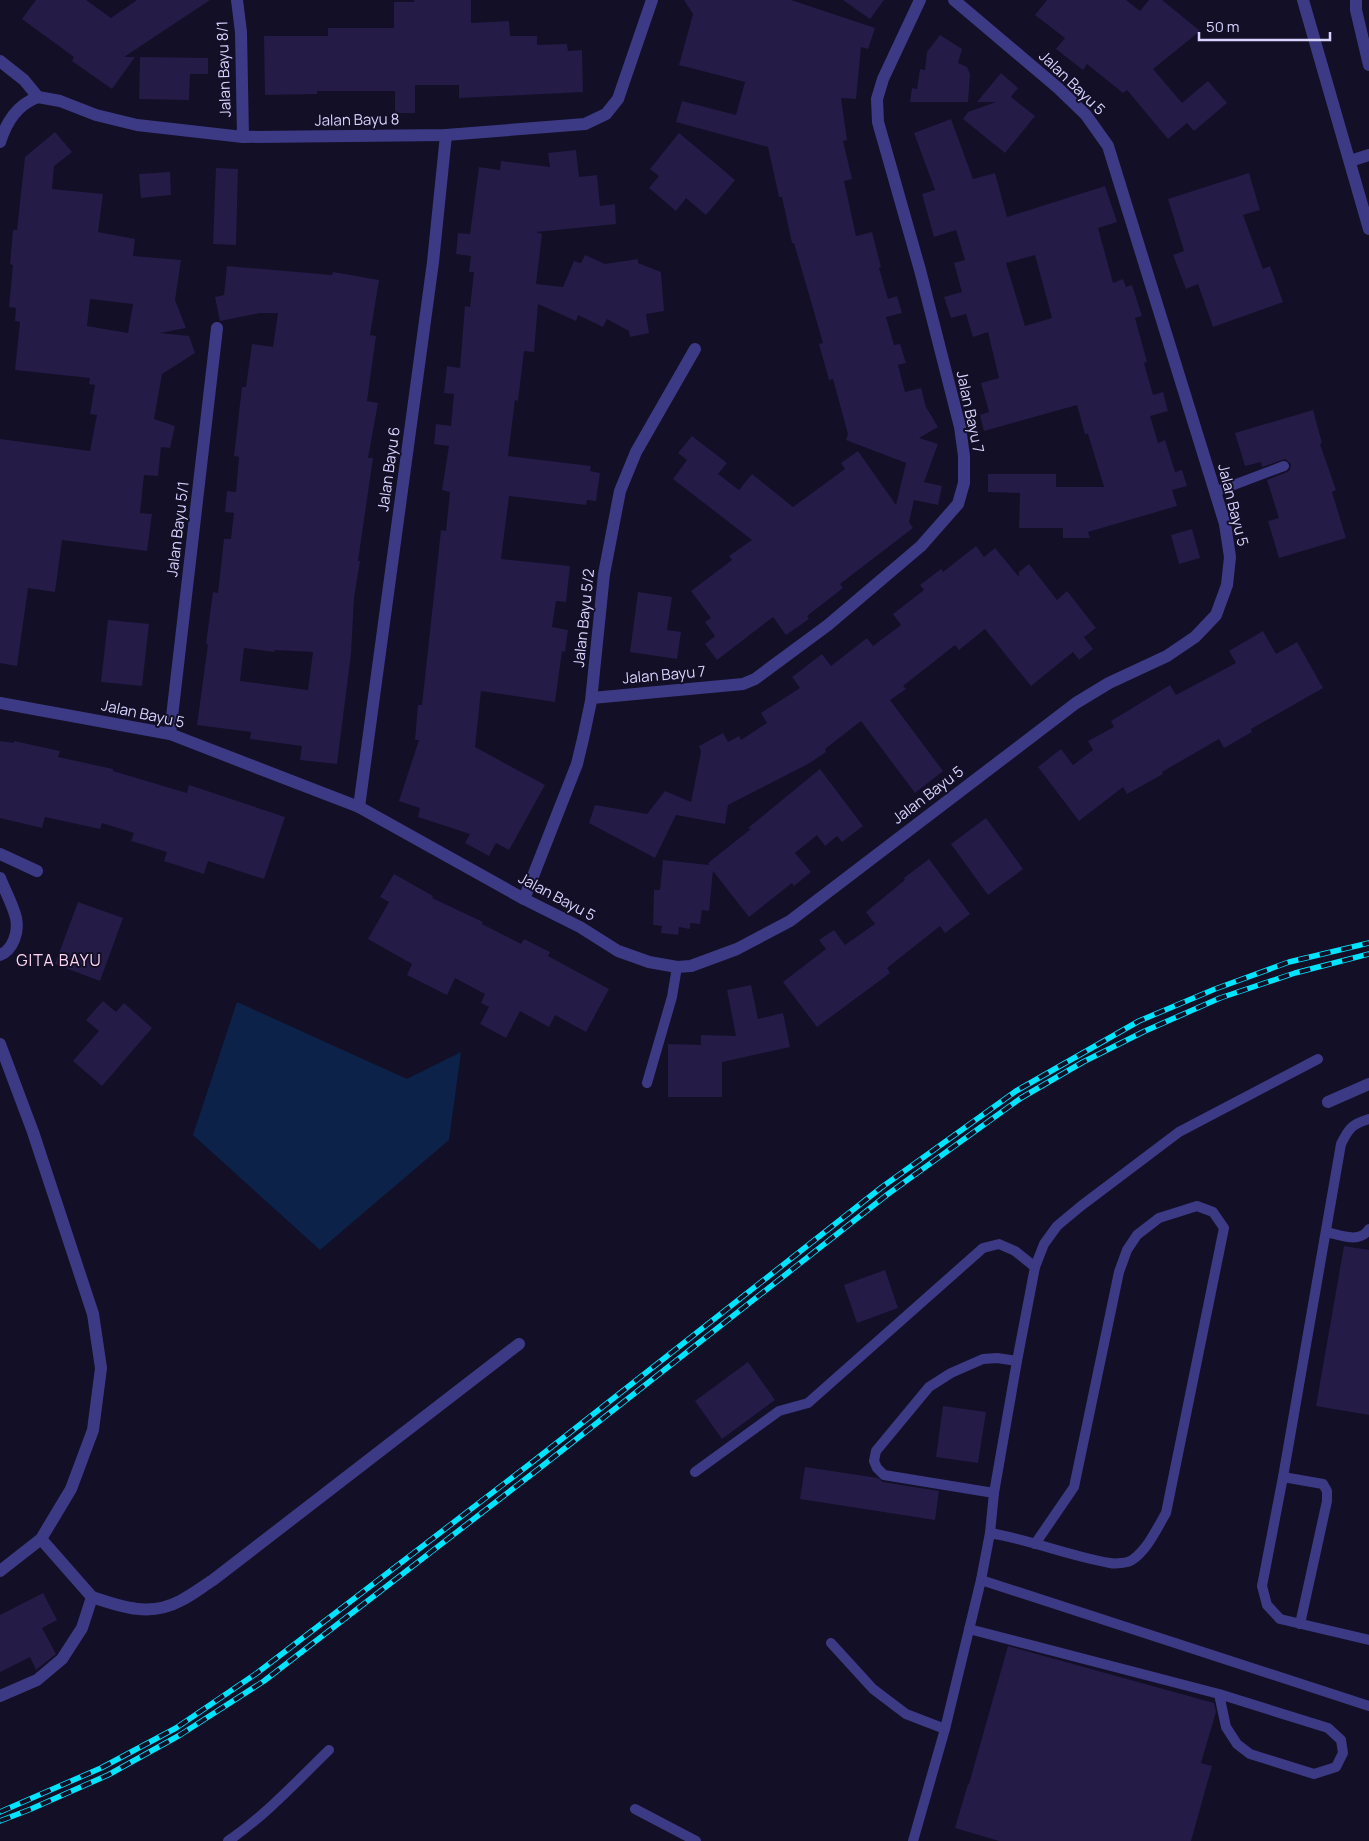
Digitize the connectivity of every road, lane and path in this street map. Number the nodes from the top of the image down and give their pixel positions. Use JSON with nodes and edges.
{"nodes":[{"id":1,"x":237,"y":0,"type":"edge"},
{"id":2,"x":652,"y":0,"type":"edge"},
{"id":3,"x":920,"y":0,"type":"edge"},
{"id":4,"x":954,"y":0,"type":"edge"},
{"id":5,"x":1303,"y":0,"type":"edge"},
{"id":6,"x":1356,"y":0,"type":"edge"},
{"id":7,"x":0,"y":61,"type":"edge"},
{"id":8,"x":1369,"y":65,"type":"edge"},
{"id":9,"x":38,"y":97,"type":"junction"},
{"id":10,"x":446,"y":135,"type":"junction"},
{"id":11,"x":243,"y":137,"type":"junction"},
{"id":12,"x":1,"y":138,"type":"edge"},
{"id":13,"x":1369,"y":156,"type":"edge"},
{"id":14,"x":1350,"y":161,"type":"junction"},
{"id":15,"x":1364,"y":196,"type":"edge"},
{"id":16,"x":1369,"y":229,"type":"edge"},
{"id":17,"x":217,"y":328,"type":"dead end"},
{"id":18,"x":695,"y":349,"type":"dead end"},
{"id":19,"x":1284,"y":466,"type":"dead end"},
{"id":20,"x":1215,"y":492,"type":"junction"},
{"id":21,"x":592,"y":698,"type":"junction"},
{"id":22,"x":0,"y":703,"type":"edge"},
{"id":23,"x":170,"y":734,"type":"junction"},
{"id":24,"x":359,"y":807,"type":"junction"},
{"id":25,"x":0,"y":854,"type":"edge"},
{"id":26,"x":37,"y":871,"type":"dead end"},
{"id":27,"x":0,"y":878,"type":"edge"},
{"id":28,"x":524,"y":899,"type":"junction"},
{"id":29,"x":0,"y":955,"type":"edge"},
{"id":30,"x":677,"y":967,"type":"junction"},
{"id":31,"x":0,"y":1044,"type":"edge"},
{"id":32,"x":1318,"y":1058,"type":"dead end"},
{"id":33,"x":647,"y":1083,"type":"dead end"},
{"id":34,"x":1369,"y":1084,"type":"edge"},
{"id":35,"x":1328,"y":1102,"type":"dead end"},
{"id":36,"x":1369,"y":1119,"type":"edge"},
{"id":37,"x":1369,"y":1229,"type":"edge"},
{"id":38,"x":1326,"y":1232,"type":"junction"},
{"id":39,"x":1035,"y":1267,"type":"junction"},
{"id":40,"x":519,"y":1344,"type":"dead end"},
{"id":41,"x":1017,"y":1361,"type":"junction"},
{"id":42,"x":695,"y":1472,"type":"dead end"},
{"id":43,"x":1283,"y":1477,"type":"junction"},
{"id":44,"x":994,"y":1492,"type":"junction"},
{"id":45,"x":990,"y":1533,"type":"junction"},
{"id":46,"x":41,"y":1539,"type":"junction"},
{"id":47,"x":1035,"y":1544,"type":"junction"},
{"id":48,"x":0,"y":1571,"type":"edge"},
{"id":49,"x":981,"y":1580,"type":"junction"},
{"id":50,"x":92,"y":1597,"type":"junction"},
{"id":51,"x":1300,"y":1624,"type":"junction"},
{"id":52,"x":969,"y":1629,"type":"junction"},
{"id":53,"x":1369,"y":1640,"type":"edge"},
{"id":54,"x":831,"y":1643,"type":"dead end"},
{"id":55,"x":1219,"y":1694,"type":"junction"},
{"id":56,"x":0,"y":1696,"type":"edge"},
{"id":57,"x":1369,"y":1706,"type":"edge"},
{"id":58,"x":944,"y":1729,"type":"junction"},
{"id":59,"x":329,"y":1750,"type":"dead end"},
{"id":60,"x":635,"y":1809,"type":"dead end"},
{"id":61,"x":228,"y":1841,"type":"edge"},
{"id":62,"x":696,"y":1841,"type":"edge"},
{"id":63,"x":913,"y":1841,"type":"edge"}],
"edges":[{"from":1,"to":11,"type":"street","name":"Jalan Bayu 8/1"},
{"from":2,"to":10,"type":"street","name":"Jalan Bayu 8"},
{"from":3,"to":21,"type":"street","name":"Jalan Bayu 7"},
{"from":4,"to":20,"type":"street","name":"Jalan Bayu 5"},
{"from":5,"to":14,"type":"street"},
{"from":6,"to":8,"type":"street"},
{"from":7,"to":9,"type":"street"},
{"from":9,"to":11,"type":"street","name":"Jalan Bayu 8"},
{"from":9,"to":12,"type":"street"},
{"from":10,"to":11,"type":"street","name":"Jalan Bayu 8"},
{"from":10,"to":24,"type":"street","name":"Jalan Bayu 6"},
{"from":13,"to":14,"type":"street"},
{"from":14,"to":15,"type":"street"},
{"from":15,"to":16,"type":"street"},
{"from":17,"to":23,"type":"street","name":"Jalan Bayu 5/1"},
{"from":18,"to":21,"type":"street","name":"Jalan Bayu 5/2"},
{"from":19,"to":20,"type":"lane"},
{"from":20,"to":30,"type":"street","name":"Jalan Bayu 5"},
{"from":21,"to":28,"type":"street","name":"Jalan Bayu 5/2"},
{"from":22,"to":23,"type":"street","name":"Jalan Bayu 5"},
{"from":23,"to":24,"type":"street","name":"Jalan Bayu 5"},
{"from":24,"to":28,"type":"street","name":"Jalan Bayu 5"},
{"from":25,"to":26,"type":"street"},
{"from":27,"to":29,"type":"street"},
{"from":28,"to":30,"type":"street","name":"Jalan Bayu 5"},
{"from":30,"to":33,"type":"lane"},
{"from":31,"to":46,"type":"street"},
{"from":32,"to":39,"type":"lane"},
{"from":34,"to":35,"type":"street"},
{"from":36,"to":38,"type":"lane"},
{"from":37,"to":38,"type":"lane"},
{"from":38,"to":43,"type":"lane"},
{"from":39,"to":41,"type":"lane"},
{"from":39,"to":42,"type":"lane"},
{"from":40,"to":50,"type":"street"},
{"from":41,"to":44,"type":"lane"},
{"from":41,"to":44,"type":"lane"},
{"from":43,"to":51,"type":"lane"},
{"from":43,"to":51,"type":"lane"},
{"from":44,"to":45,"type":"lane"},
{"from":45,"to":47,"type":"lane"},
{"from":45,"to":49,"type":"lane"},
{"from":46,"to":48,"type":"street"},
{"from":46,"to":50,"type":"street"},
{"from":47,"to":47,"type":"lane"},
{"from":49,"to":52,"type":"lane"},
{"from":49,"to":57,"type":"lane"},
{"from":50,"to":56,"type":"street"},
{"from":51,"to":53,"type":"lane"},
{"from":52,"to":55,"type":"lane"},
{"from":52,"to":58,"type":"lane"},
{"from":54,"to":58,"type":"lane"},
{"from":55,"to":55,"type":"lane"},
{"from":58,"to":63,"type":"lane"},
{"from":59,"to":61,"type":"lane"},
{"from":60,"to":62,"type":"lane"}]}
